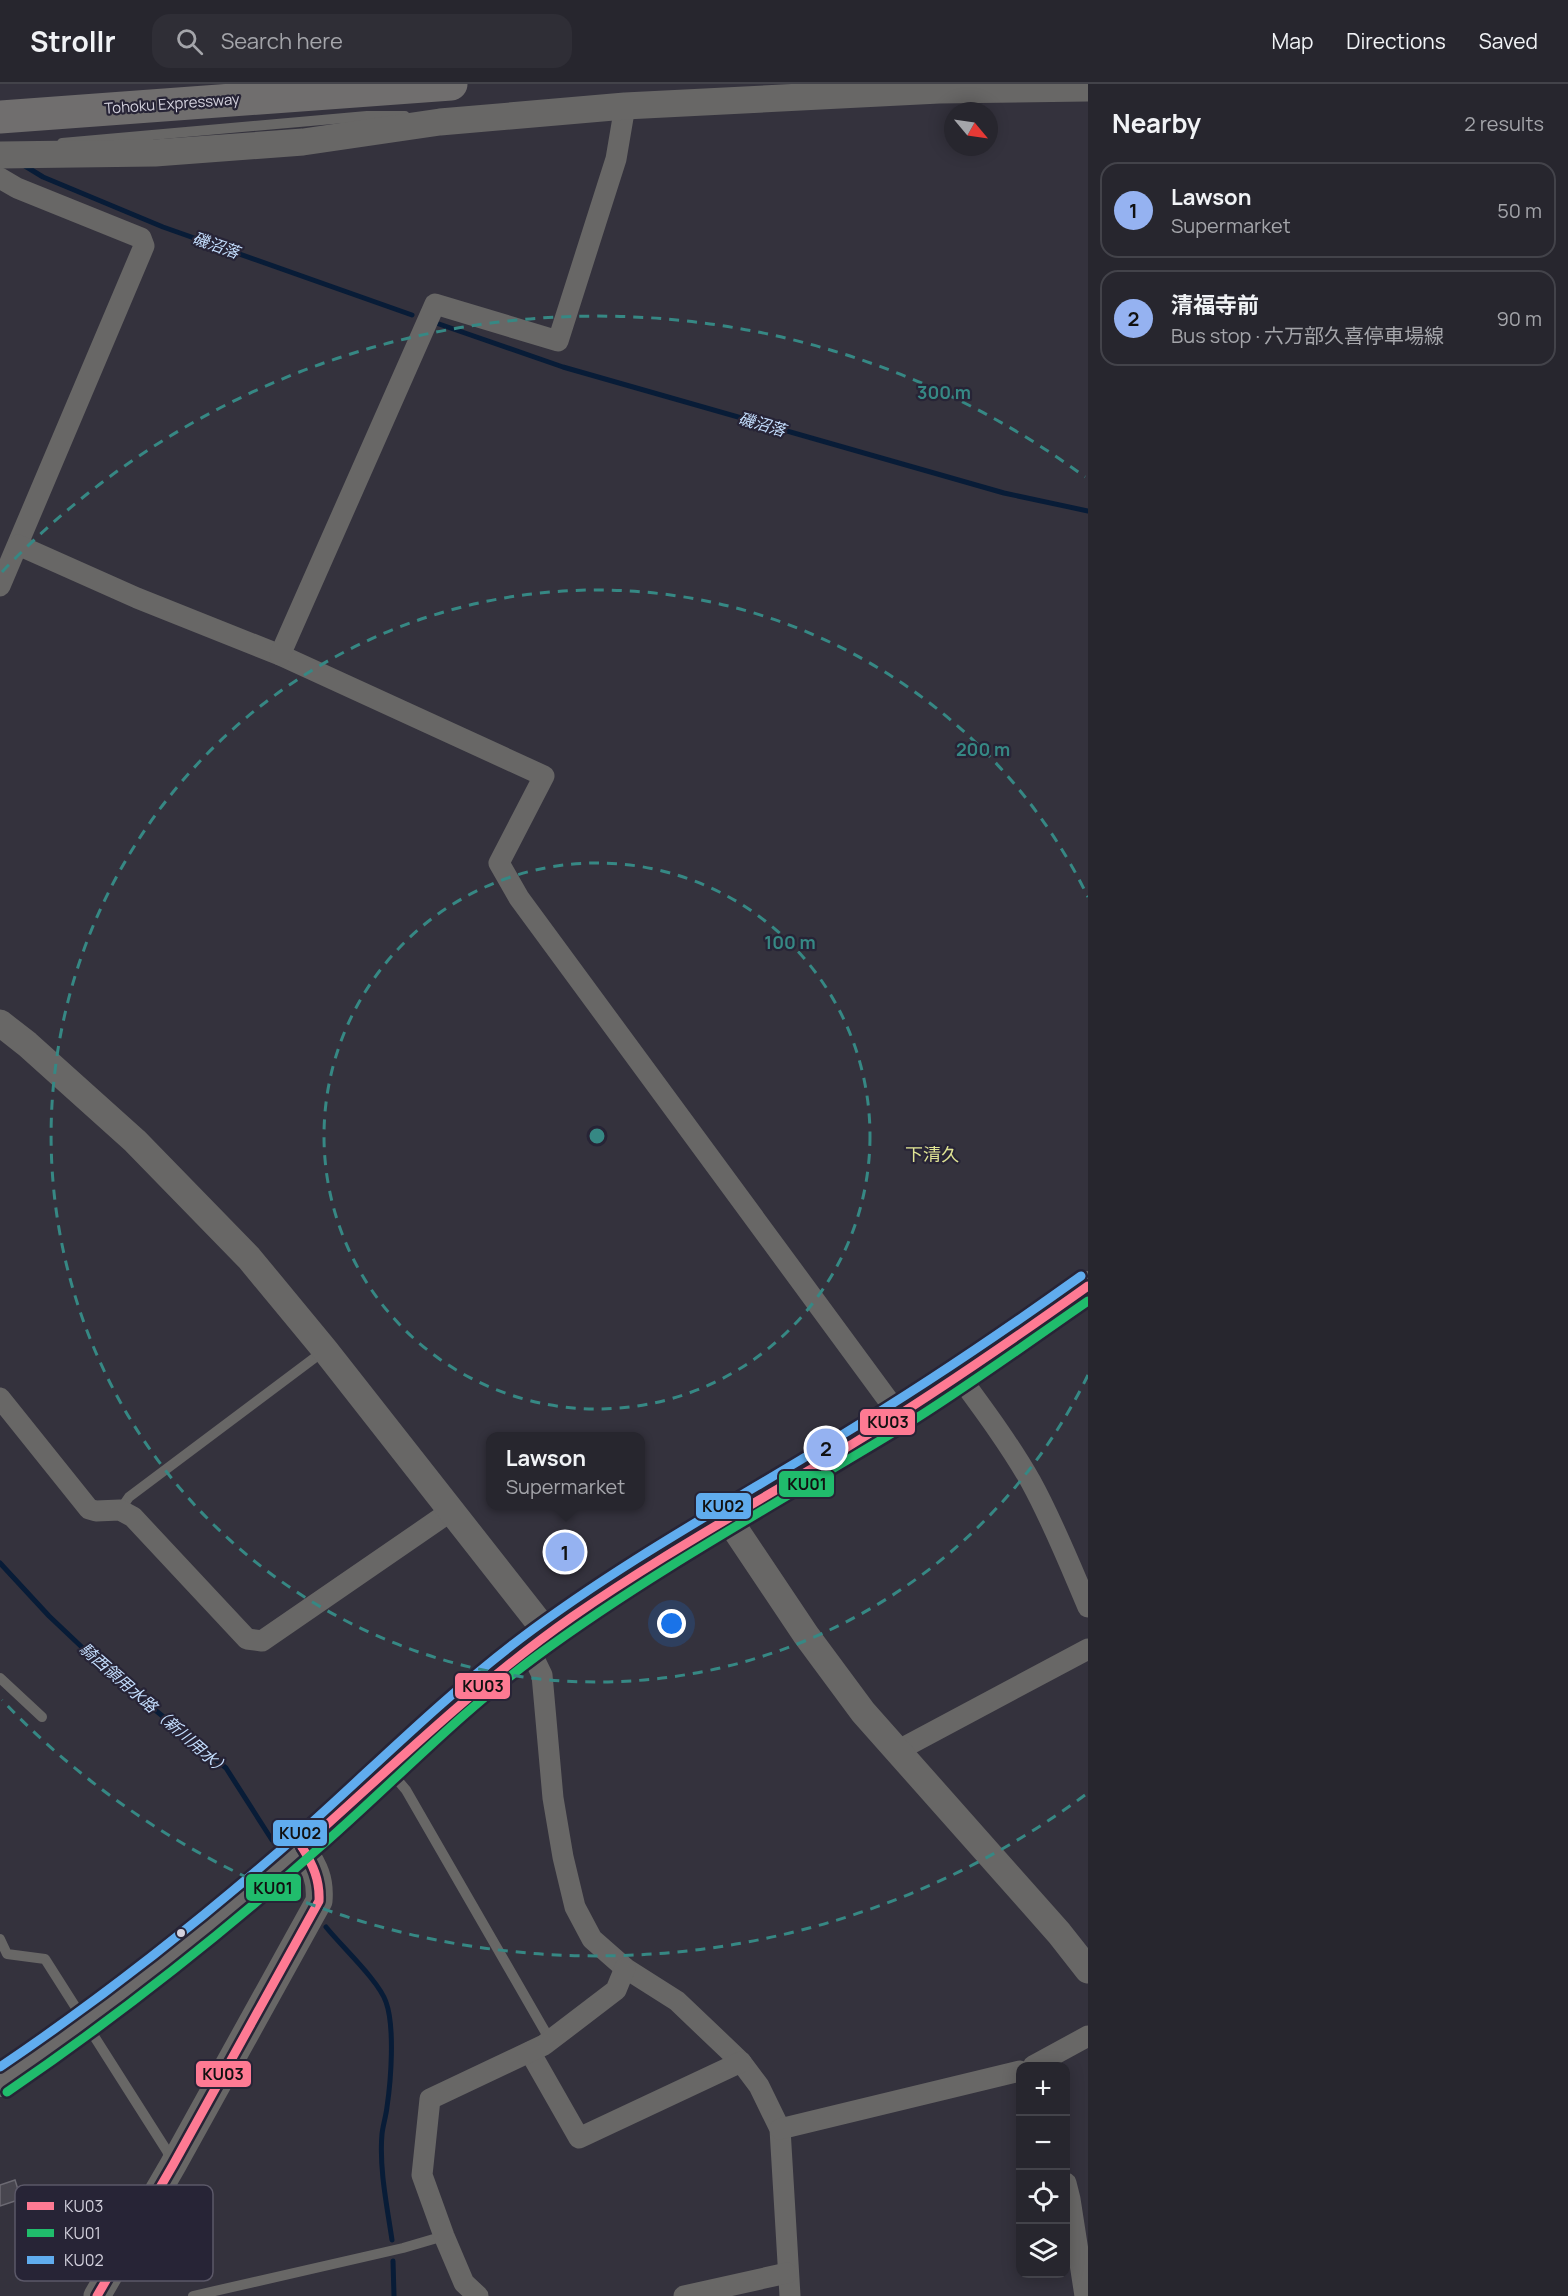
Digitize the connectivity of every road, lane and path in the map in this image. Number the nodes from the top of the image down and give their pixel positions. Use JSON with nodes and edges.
{"nodes":[{"id":1,"x":452,"y":84,"type":"edge"},
{"id":2,"x":1088,"y":88,"type":"edge"},
{"id":3,"x":625,"y":106,"type":"junction"},
{"id":4,"x":0,"y":117,"type":"edge"},
{"id":5,"x":0,"y":155,"type":"edge"},
{"id":6,"x":0,"y":178,"type":"edge"},
{"id":7,"x":18,"y":545,"type":"junction"},
{"id":8,"x":0,"y":586,"type":"edge"},
{"id":9,"x":279,"y":655,"type":"junction"},
{"id":10,"x":0,"y":1023,"type":"edge"},
{"id":11,"x":1088,"y":1286,"type":"edge"},
{"id":12,"x":325,"y":1350,"type":"junction"},
{"id":13,"x":960,"y":1376,"type":"junction"},
{"id":14,"x":0,"y":1398,"type":"edge"},
{"id":15,"x":899,"y":1415,"type":"junction"},
{"id":16,"x":120,"y":1510,"type":"junction"},
{"id":17,"x":451,"y":1510,"type":"junction"},
{"id":18,"x":728,"y":1517,"type":"junction"},
{"id":19,"x":1088,"y":1607,"type":"edge"},
{"id":20,"x":539,"y":1641,"type":"junction"},
{"id":21,"x":1088,"y":1649,"type":"edge"},
{"id":22,"x":0,"y":1678,"type":"edge"},
{"id":23,"x":42,"y":1717,"type":"dead end"},
{"id":24,"x":897,"y":1751,"type":"junction"},
{"id":25,"x":388,"y":1768,"type":"junction"},
{"id":26,"x":302,"y":1847,"type":"junction"},
{"id":27,"x":0,"y":1939,"type":"edge"},
{"id":28,"x":4,"y":1956,"type":"edge"},
{"id":29,"x":625,"y":1968,"type":"junction"},
{"id":30,"x":1088,"y":1970,"type":"edge"},
{"id":31,"x":86,"y":2022,"type":"junction"},
{"id":32,"x":1088,"y":2036,"type":"edge"},
{"id":33,"x":550,"y":2040,"type":"junction"},
{"id":34,"x":530,"y":2052,"type":"junction"},
{"id":35,"x":741,"y":2062,"type":"junction"},
{"id":36,"x":1043,"y":2062,"type":"edge"},
{"id":37,"x":1016,"y":2072,"type":"edge"},
{"id":38,"x":0,"y":2082,"type":"edge"},
{"id":39,"x":780,"y":2129,"type":"junction"},
{"id":40,"x":173,"y":2165,"type":"junction"},
{"id":41,"x":161,"y":2185,"type":"edge"},
{"id":42,"x":1075,"y":2192,"type":"edge"},
{"id":43,"x":444,"y":2236,"type":"junction"},
{"id":44,"x":787,"y":2273,"type":"junction"},
{"id":45,"x":106,"y":2281,"type":"edge"},
{"id":46,"x":97,"y":2296,"type":"edge"},
{"id":47,"x":193,"y":2296,"type":"edge"},
{"id":48,"x":478,"y":2296,"type":"edge"},
{"id":49,"x":684,"y":2296,"type":"edge"},
{"id":50,"x":790,"y":2296,"type":"edge"},
{"id":51,"x":1085,"y":2296,"type":"edge"}],
"edges":[{"from":1,"to":4,"type":"highway","name":"Tohoku Expressway"},
{"from":2,"to":3,"type":"street"},
{"from":3,"to":5,"type":"street"},
{"from":3,"to":9,"type":"street"},
{"from":6,"to":7,"type":"street"},
{"from":7,"to":8,"type":"street"},
{"from":7,"to":9,"type":"street"},
{"from":9,"to":15,"type":"street"},
{"from":10,"to":12,"type":"street"},
{"from":11,"to":13,"type":"main road"},
{"from":12,"to":16,"type":"lane"},
{"from":12,"to":17,"type":"street"},
{"from":13,"to":15,"type":"main road"},
{"from":13,"to":19,"type":"street"},
{"from":14,"to":16,"type":"street"},
{"from":15,"to":18,"type":"main road"},
{"from":16,"to":17,"type":"street"},
{"from":17,"to":20,"type":"street"},
{"from":18,"to":20,"type":"main road"},
{"from":18,"to":24,"type":"street"},
{"from":20,"to":25,"type":"main road"},
{"from":20,"to":29,"type":"street"},
{"from":21,"to":24,"type":"street"},
{"from":22,"to":23,"type":"lane"},
{"from":24,"to":30,"type":"street"},
{"from":25,"to":26,"type":"main road"},
{"from":25,"to":33,"type":"lane"},
{"from":26,"to":31,"type":"main road"},
{"from":26,"to":40,"type":"street"},
{"from":27,"to":28,"type":"lane"},
{"from":28,"to":31,"type":"lane"},
{"from":29,"to":33,"type":"street"},
{"from":29,"to":35,"type":"street"},
{"from":31,"to":38,"type":"main road"},
{"from":31,"to":40,"type":"lane"},
{"from":32,"to":36,"type":"street"},
{"from":33,"to":34,"type":"street"},
{"from":34,"to":35,"type":"street"},
{"from":34,"to":43,"type":"street"},
{"from":35,"to":39,"type":"street"},
{"from":37,"to":39,"type":"street"},
{"from":39,"to":44,"type":"street"},
{"from":40,"to":41,"type":"street"},
{"from":42,"to":51,"type":"street"},
{"from":43,"to":47,"type":"lane"},
{"from":43,"to":48,"type":"street"},
{"from":44,"to":49,"type":"street"},
{"from":44,"to":50,"type":"street"},
{"from":45,"to":46,"type":"street"}]}
